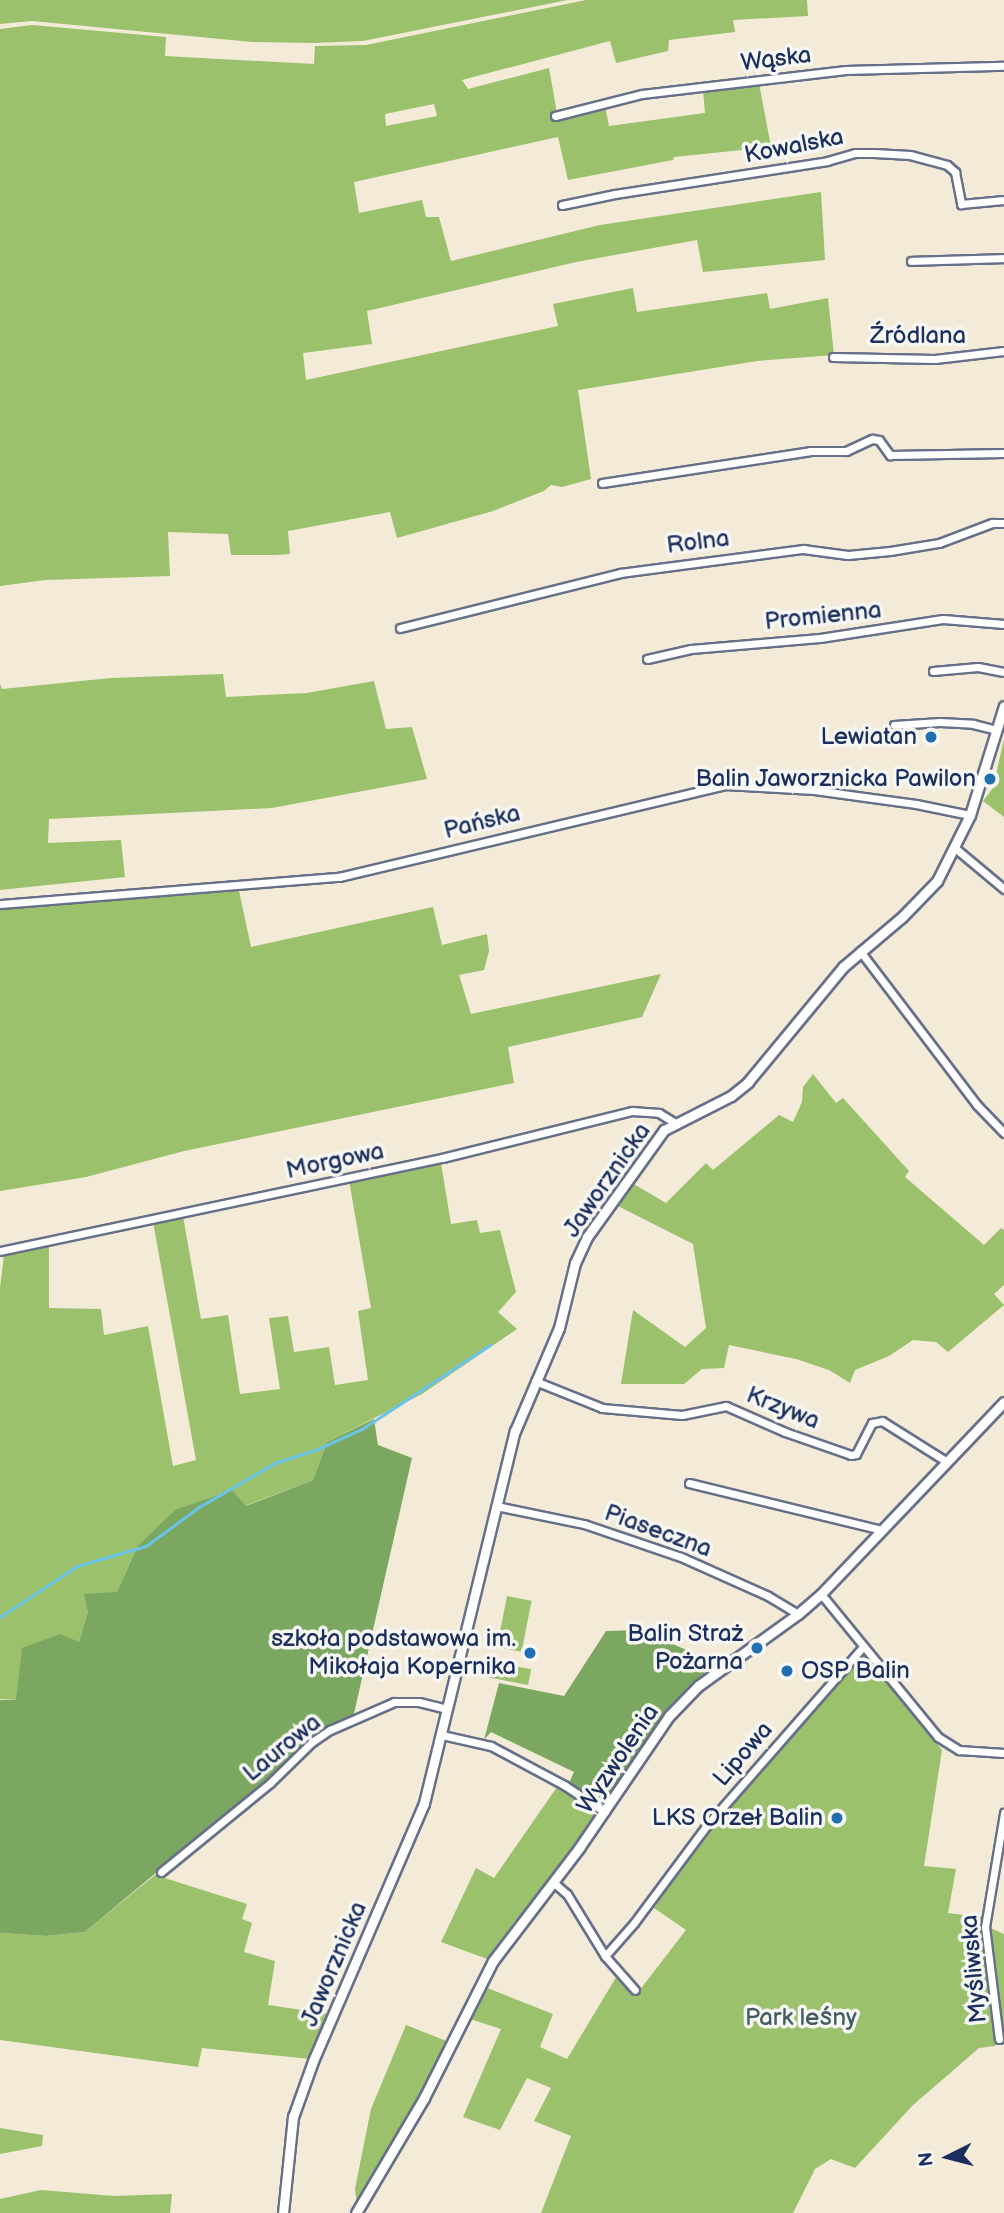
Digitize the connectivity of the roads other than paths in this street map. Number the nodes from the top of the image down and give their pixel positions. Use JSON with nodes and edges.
{"nodes":[{"id":1,"x":1004,"y":66,"type":"edge"},
{"id":2,"x":555,"y":116,"type":"dead end"},
{"id":3,"x":1004,"y":200,"type":"edge"},
{"id":4,"x":562,"y":205,"type":"dead end"},
{"id":5,"x":1004,"y":258,"type":"edge"},
{"id":6,"x":911,"y":261,"type":"dead end"},
{"id":7,"x":1004,"y":351,"type":"edge"},
{"id":8,"x":833,"y":357,"type":"dead end"},
{"id":9,"x":1004,"y":453,"type":"edge"},
{"id":10,"x":602,"y":483,"type":"dead end"},
{"id":11,"x":1004,"y":523,"type":"edge"},
{"id":12,"x":1004,"y":624,"type":"edge"},
{"id":13,"x":400,"y":628,"type":"dead end"},
{"id":14,"x":647,"y":659,"type":"dead end"},
{"id":15,"x":933,"y":671,"type":"dead end"},
{"id":16,"x":1004,"y":672,"type":"edge"},
{"id":17,"x":1004,"y":706,"type":"edge"},
{"id":18,"x":894,"y":725,"type":"dead end"},
{"id":19,"x":997,"y":730,"type":"junction"},
{"id":20,"x":970,"y":815,"type":"junction"},
{"id":21,"x":955,"y":848,"type":"junction"},
{"id":22,"x":1004,"y":889,"type":"edge"},
{"id":23,"x":0,"y":904,"type":"edge"},
{"id":24,"x":860,"y":951,"type":"junction"},
{"id":25,"x":676,"y":1123,"type":"junction"},
{"id":26,"x":1004,"y":1133,"type":"edge"},
{"id":27,"x":0,"y":1251,"type":"edge"},
{"id":28,"x":535,"y":1381,"type":"junction"},
{"id":29,"x":1004,"y":1402,"type":"edge"},
{"id":30,"x":947,"y":1462,"type":"junction"},
{"id":31,"x":689,"y":1483,"type":"dead end"},
{"id":32,"x":496,"y":1506,"type":"junction"},
{"id":33,"x":882,"y":1530,"type":"junction"},
{"id":34,"x":821,"y":1594,"type":"junction"},
{"id":35,"x":799,"y":1614,"type":"junction"},
{"id":36,"x":863,"y":1647,"type":"junction"},
{"id":37,"x":447,"y":1709,"type":"junction"},
{"id":38,"x":442,"y":1735,"type":"junction"},
{"id":39,"x":1004,"y":1752,"type":"edge"},
{"id":40,"x":605,"y":1812,"type":"junction"},
{"id":41,"x":1004,"y":1813,"type":"edge"},
{"id":42,"x":161,"y":1872,"type":"dead end"},
{"id":43,"x":553,"y":1882,"type":"junction"},
{"id":44,"x":605,"y":1956,"type":"junction"},
{"id":45,"x":635,"y":1990,"type":"dead end"},
{"id":46,"x":999,"y":2039,"type":"dead end"},
{"id":47,"x":283,"y":2213,"type":"edge"},
{"id":48,"x":356,"y":2213,"type":"edge"}],
"edges":[{"from":1,"to":2,"type":"street","name":"Wąska"},
{"from":3,"to":4,"type":"street","name":"Kowalska"},
{"from":5,"to":6,"type":"street"},
{"from":7,"to":8,"type":"street","name":"Źródlana"},
{"from":9,"to":10,"type":"street"},
{"from":11,"to":13,"type":"street","name":"Rolna"},
{"from":12,"to":14,"type":"street","name":"Promienna"},
{"from":15,"to":16,"type":"street"},
{"from":17,"to":19,"type":"street","name":"Jaworznicka"},
{"from":18,"to":19,"type":"street"},
{"from":19,"to":20,"type":"street","name":"Jaworznicka"},
{"from":20,"to":21,"type":"street","name":"Jaworznicka"},
{"from":20,"to":23,"type":"street","name":"Pańska"},
{"from":21,"to":22,"type":"street"},
{"from":21,"to":24,"type":"street","name":"Jaworznicka"},
{"from":24,"to":25,"type":"street","name":"Jaworznicka"},
{"from":24,"to":26,"type":"street"},
{"from":25,"to":27,"type":"street","name":"Morgowa"},
{"from":25,"to":28,"type":"street","name":"Jaworznicka"},
{"from":28,"to":30,"type":"street","name":"Krzywa"},
{"from":28,"to":32,"type":"street","name":"Jaworznicka"},
{"from":29,"to":30,"type":"street","name":"Wyzwolenia"},
{"from":30,"to":33,"type":"street","name":"Wyzwolenia"},
{"from":31,"to":33,"type":"street"},
{"from":32,"to":35,"type":"street","name":"Piaseczna"},
{"from":32,"to":37,"type":"street","name":"Jaworznicka"},
{"from":33,"to":34,"type":"street","name":"Wyzwolenia"},
{"from":34,"to":35,"type":"street","name":"Wyzwolenia"},
{"from":34,"to":36,"type":"street"},
{"from":35,"to":40,"type":"street","name":"Wyzwolenia"},
{"from":36,"to":39,"type":"street"},
{"from":36,"to":44,"type":"street","name":"Lipowa"},
{"from":37,"to":38,"type":"street","name":"Jaworznicka"},
{"from":37,"to":42,"type":"street","name":"Laurowa"},
{"from":38,"to":40,"type":"street"},
{"from":38,"to":47,"type":"street","name":"Jaworznicka"},
{"from":40,"to":43,"type":"street","name":"Wyzwolenia"},
{"from":41,"to":46,"type":"street","name":"Myśliwska"},
{"from":43,"to":44,"type":"street"},
{"from":43,"to":48,"type":"street","name":"Wyzwolenia"},
{"from":44,"to":45,"type":"street"}]}
